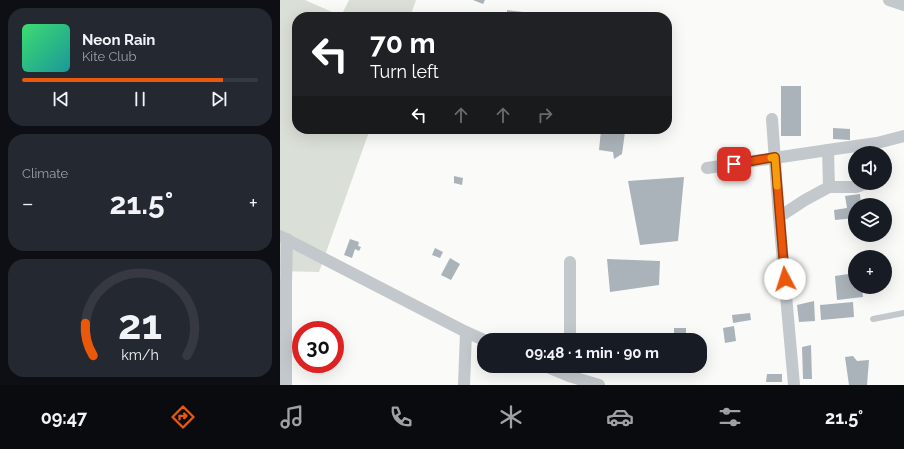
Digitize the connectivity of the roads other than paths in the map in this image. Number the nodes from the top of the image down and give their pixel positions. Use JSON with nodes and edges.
{"nodes":[{"id":1,"x":889,"y":0,"type":"edge"},
{"id":2,"x":904,"y":6,"type":"edge"},
{"id":3,"x":772,"y":119,"type":"dead end"},
{"id":4,"x":904,"y":136,"type":"edge"},
{"id":5,"x":882,"y":146,"type":"edge"},
{"id":6,"x":848,"y":149,"type":"edge"},
{"id":7,"x":828,"y":150,"type":"junction"},
{"id":8,"x":775,"y":157,"type":"junction"},
{"id":9,"x":707,"y":168,"type":"dead end"},
{"id":10,"x":829,"y":187,"type":"junction"},
{"id":11,"x":848,"y":187,"type":"edge"},
{"id":12,"x":779,"y":216,"type":"junction"},
{"id":13,"x":284,"y":238,"type":"edge"},
{"id":14,"x":570,"y":262,"type":"dead end"},
{"id":15,"x":904,"y":313,"type":"edge"},
{"id":16,"x":874,"y":319,"type":"dead end"},
{"id":17,"x":466,"y":332,"type":"junction"},
{"id":18,"x":570,"y":333,"type":"edge"},
{"id":19,"x":477,"y":337,"type":"edge"},
{"id":20,"x":570,"y":376,"type":"edge"},
{"id":21,"x":286,"y":385,"type":"edge"},
{"id":22,"x":464,"y":385,"type":"edge"},
{"id":23,"x":599,"y":385,"type":"edge"},
{"id":24,"x":794,"y":385,"type":"edge"}],
"edges":[{"from":1,"to":2,"type":"street"},
{"from":3,"to":8,"type":"street"},
{"from":4,"to":5,"type":"street"},
{"from":6,"to":7,"type":"street"},
{"from":7,"to":8,"type":"street"},
{"from":7,"to":10,"type":"street"},
{"from":8,"to":9,"type":"street"},
{"from":8,"to":12,"type":"street"},
{"from":10,"to":11,"type":"street"},
{"from":10,"to":12,"type":"street"},
{"from":12,"to":24,"type":"street"},
{"from":13,"to":17,"type":"street"},
{"from":13,"to":21,"type":"street"},
{"from":14,"to":18,"type":"street"},
{"from":15,"to":16,"type":"lane"},
{"from":17,"to":19,"type":"street"},
{"from":17,"to":22,"type":"street"},
{"from":20,"to":23,"type":"street"}]}
